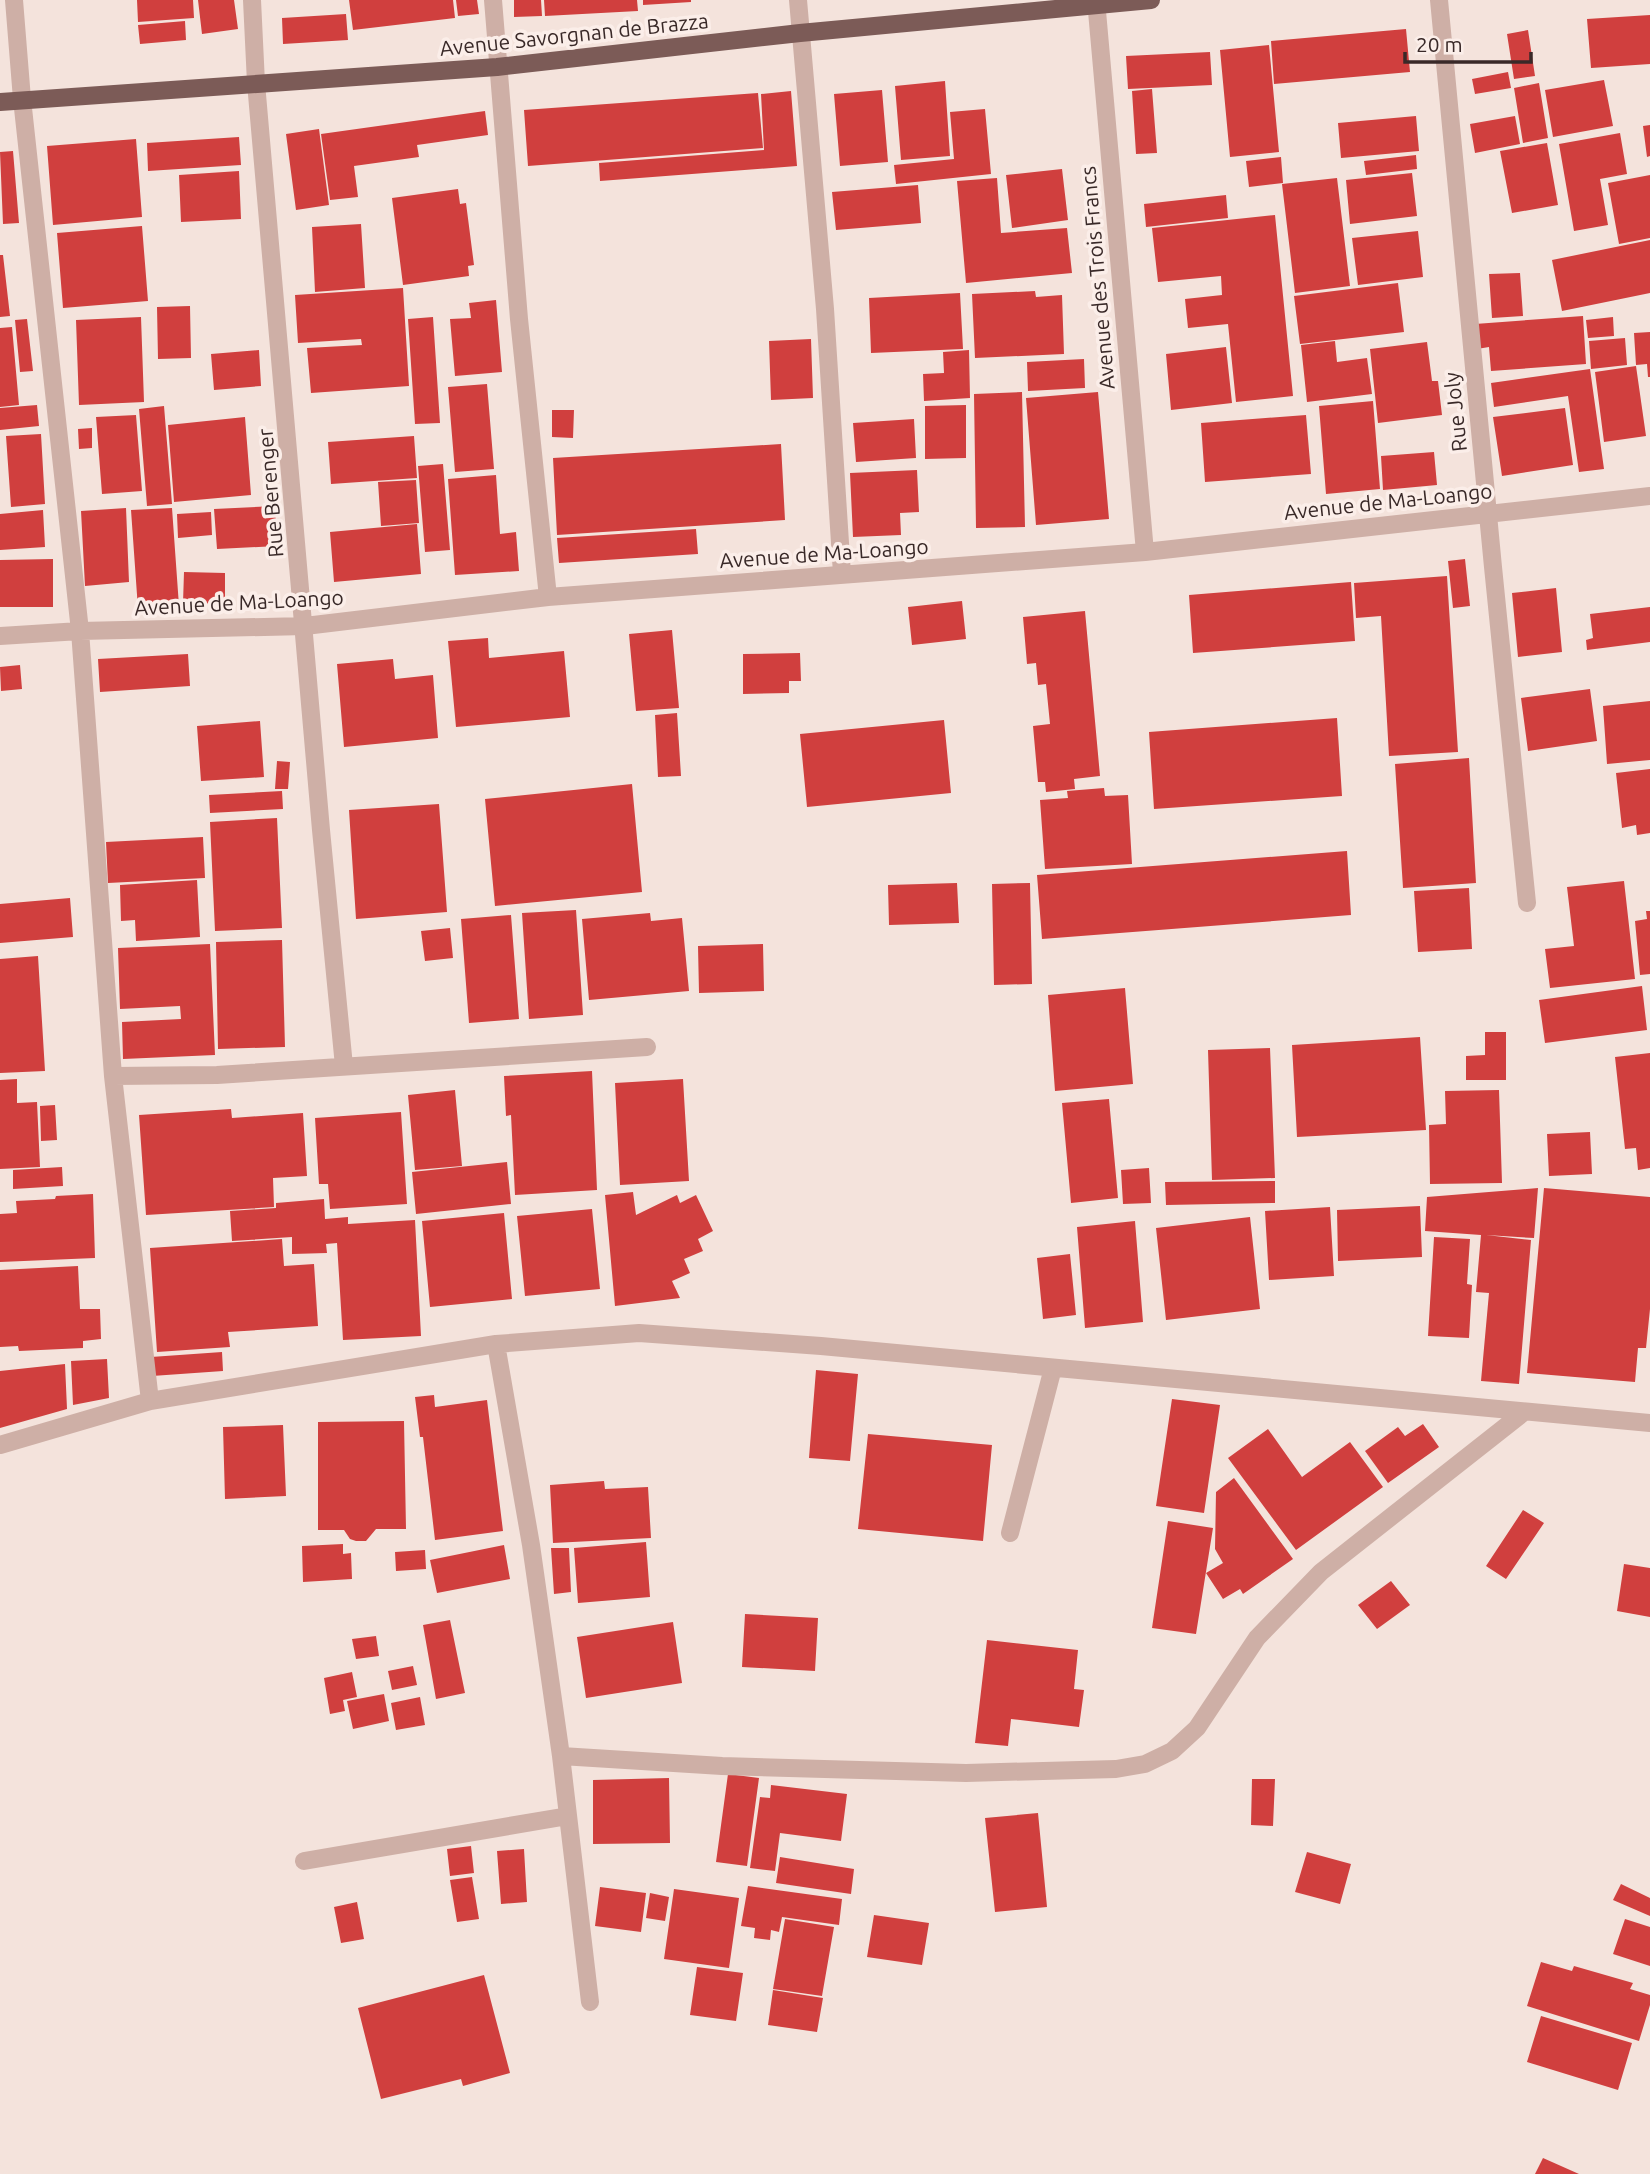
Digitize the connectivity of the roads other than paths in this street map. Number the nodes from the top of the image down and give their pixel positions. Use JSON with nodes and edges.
{"nodes":[{"id":1,"x":14,"y":0,"type":"edge"},
{"id":2,"x":252,"y":0,"type":"edge"},
{"id":3,"x":493,"y":0,"type":"edge"},
{"id":4,"x":798,"y":0,"type":"edge"},
{"id":5,"x":1151,"y":0,"type":"edge"},
{"id":6,"x":1439,"y":0,"type":"edge"},
{"id":7,"x":1097,"y":2,"type":"edge"},
{"id":8,"x":800,"y":33,"type":"junction"},
{"id":9,"x":497,"y":67,"type":"junction"},
{"id":10,"x":256,"y":83,"type":"junction"},
{"id":11,"x":22,"y":99,"type":"junction"},
{"id":12,"x":0,"y":102,"type":"edge"},
{"id":13,"x":1650,"y":496,"type":"edge"},
{"id":14,"x":1488,"y":513,"type":"junction"},
{"id":15,"x":1145,"y":552,"type":"junction"},
{"id":16,"x":842,"y":575,"type":"junction"},
{"id":17,"x":548,"y":597,"type":"junction"},
{"id":18,"x":304,"y":626,"type":"junction"},
{"id":19,"x":80,"y":631,"type":"junction"},
{"id":20,"x":0,"y":636,"type":"edge"},
{"id":21,"x":1527,"y":903,"type":"dead end"},
{"id":22,"x":647,"y":1047,"type":"dead end"},
{"id":23,"x":344,"y":1066,"type":"junction"},
{"id":24,"x":113,"y":1076,"type":"junction"},
{"id":25,"x":496,"y":1345,"type":"junction"},
{"id":26,"x":1053,"y":1368,"type":"junction"},
{"id":27,"x":150,"y":1401,"type":"junction"},
{"id":28,"x":1524,"y":1412,"type":"junction"},
{"id":29,"x":1650,"y":1423,"type":"edge"},
{"id":30,"x":0,"y":1445,"type":"edge"},
{"id":31,"x":1010,"y":1533,"type":"dead end"},
{"id":32,"x":562,"y":1756,"type":"junction"},
{"id":33,"x":568,"y":1816,"type":"junction"},
{"id":34,"x":304,"y":1861,"type":"dead end"},
{"id":35,"x":590,"y":2002,"type":"dead end"}],
"edges":[{"from":1,"to":11,"type":"street"},
{"from":2,"to":10,"type":"street","name":"Rue Berenger"},
{"from":3,"to":9,"type":"street"},
{"from":4,"to":8,"type":"street"},
{"from":5,"to":7,"type":"main road","name":"Avenue Savorgnan de Brazza"},
{"from":6,"to":14,"type":"street","name":"Rue Joly"},
{"from":7,"to":8,"type":"main road","name":"Avenue Savorgnan de Brazza"},
{"from":7,"to":15,"type":"street","name":"Avenue des Trois Francs"},
{"from":8,"to":9,"type":"main road","name":"Avenue Savorgnan de Brazza"},
{"from":8,"to":16,"type":"street"},
{"from":9,"to":10,"type":"main road","name":"Avenue Savorgnan de Brazza"},
{"from":9,"to":17,"type":"street"},
{"from":10,"to":11,"type":"main road","name":"Avenue Savorgnan de Brazza"},
{"from":10,"to":18,"type":"street","name":"Rue Berenger"},
{"from":11,"to":12,"type":"main road","name":"Avenue Savorgnan de Brazza"},
{"from":11,"to":19,"type":"street"},
{"from":13,"to":14,"type":"street","name":"Avenue de Ma-Loango"},
{"from":14,"to":15,"type":"street","name":"Avenue de Ma-Loango"},
{"from":14,"to":21,"type":"street","name":"Rue Joly"},
{"from":15,"to":16,"type":"street","name":"Avenue de Ma-Loango"},
{"from":16,"to":17,"type":"street","name":"Avenue de Ma-Loango"},
{"from":17,"to":18,"type":"street","name":"Avenue de Ma-Loango"},
{"from":18,"to":19,"type":"street","name":"Avenue de Ma-Loango"},
{"from":18,"to":23,"type":"street","name":"Rue Berenger"},
{"from":19,"to":20,"type":"street","name":"Avenue de Ma-Loango"},
{"from":19,"to":24,"type":"street"},
{"from":22,"to":23,"type":"street"},
{"from":23,"to":24,"type":"street"},
{"from":24,"to":27,"type":"street"},
{"from":25,"to":26,"type":"street"},
{"from":25,"to":27,"type":"street"},
{"from":25,"to":32,"type":"street"},
{"from":26,"to":28,"type":"street"},
{"from":26,"to":31,"type":"street"},
{"from":27,"to":30,"type":"street"},
{"from":28,"to":29,"type":"street"},
{"from":28,"to":32,"type":"street"},
{"from":32,"to":33,"type":"street"},
{"from":33,"to":34,"type":"street"},
{"from":33,"to":35,"type":"street"}]}
